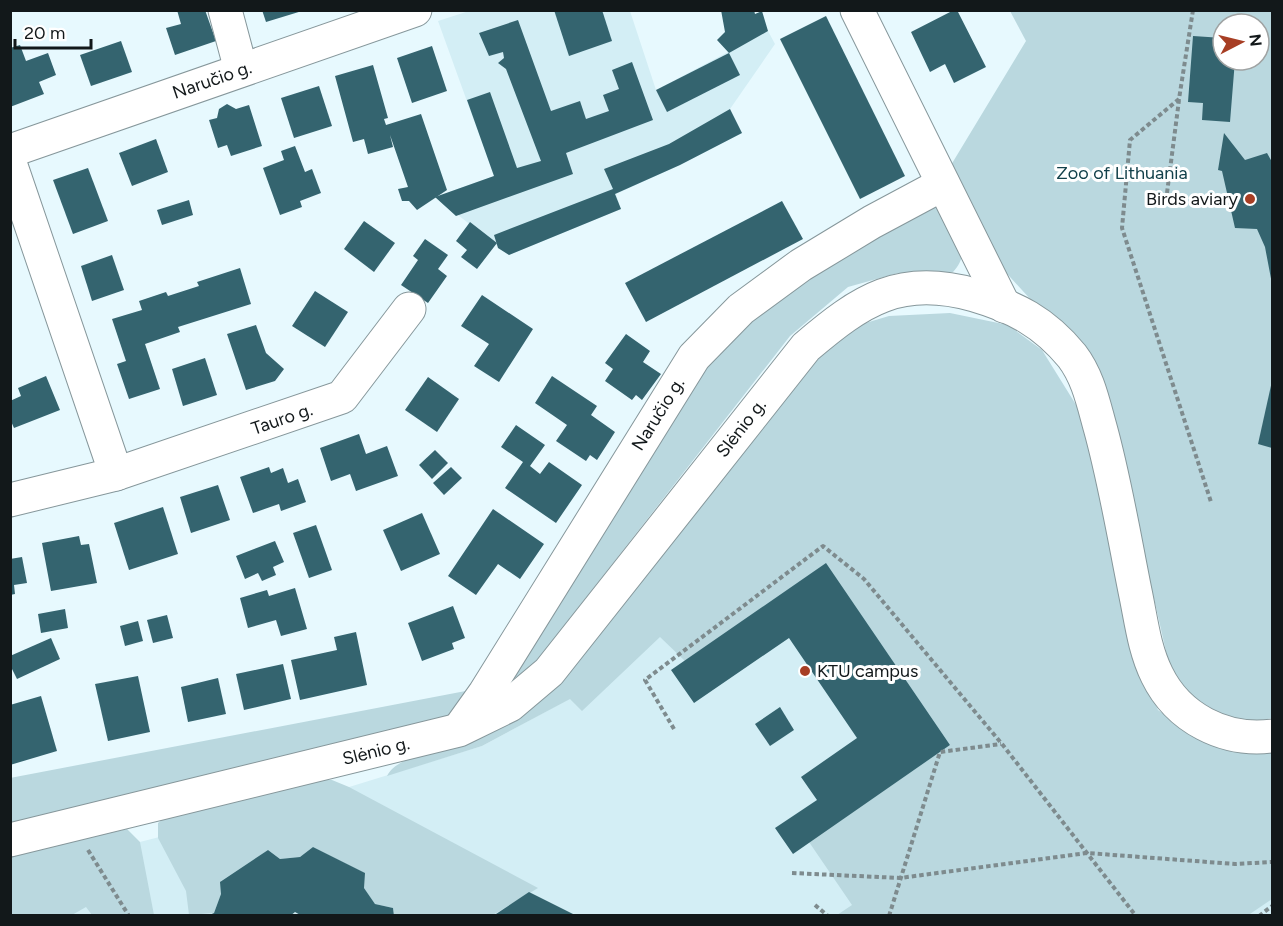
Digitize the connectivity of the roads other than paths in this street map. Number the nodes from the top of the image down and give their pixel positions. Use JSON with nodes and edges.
{"nodes":[{"id":1,"x":225,"y":10,"type":"edge"},
{"id":2,"x":415,"y":10,"type":"edge"},
{"id":3,"x":857,"y":10,"type":"edge"},
{"id":4,"x":241,"y":70,"type":"junction"},
{"id":5,"x":10,"y":151,"type":"edge"},
{"id":6,"x":10,"y":163,"type":"edge"},
{"id":7,"x":943,"y":184,"type":"junction"},
{"id":8,"x":1005,"y":306,"type":"junction"},
{"id":9,"x":410,"y":309,"type":"dead end"},
{"id":10,"x":116,"y":474,"type":"junction"},
{"id":11,"x":10,"y":500,"type":"edge"},
{"id":12,"x":459,"y":730,"type":"junction"},
{"id":13,"x":1272,"y":736,"type":"edge"},
{"id":14,"x":10,"y":840,"type":"edge"}],
"edges":[{"from":1,"to":4,"type":"street"},
{"from":2,"to":4,"type":"street","name":"Naručio g."},
{"from":3,"to":7,"type":"street"},
{"from":4,"to":5,"type":"street","name":"Naručio g."},
{"from":6,"to":10,"type":"street"},
{"from":7,"to":8,"type":"street"},
{"from":7,"to":12,"type":"street","name":"Naručio g."},
{"from":8,"to":12,"type":"street","name":"Slėnio g."},
{"from":8,"to":13,"type":"street","name":"Slėnio g."},
{"from":9,"to":10,"type":"street","name":"Tauro g."},
{"from":10,"to":11,"type":"street","name":"Tauro g."},
{"from":12,"to":14,"type":"street","name":"Slėnio g."}]}
